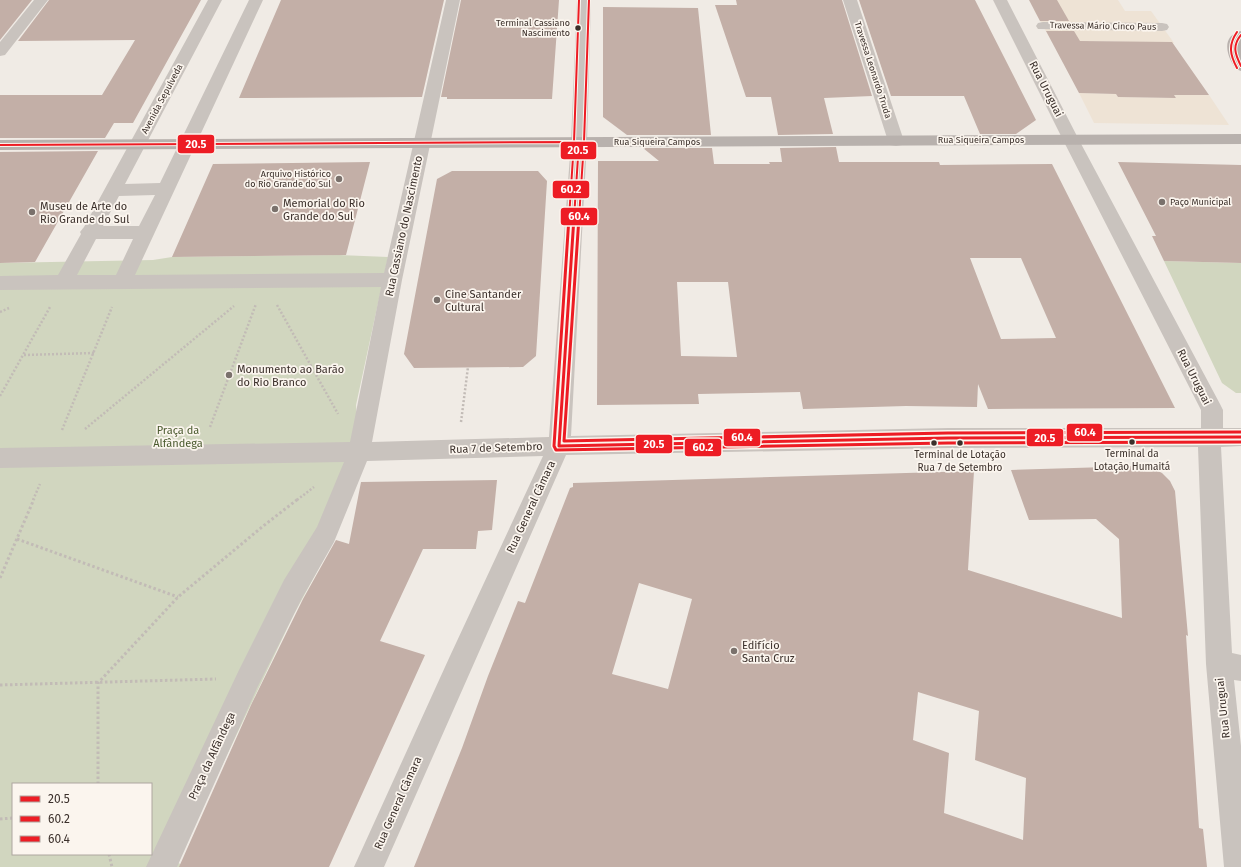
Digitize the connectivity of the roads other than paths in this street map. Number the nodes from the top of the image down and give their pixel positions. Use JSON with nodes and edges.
{"nodes":[{"id":1,"x":41,"y":0,"type":"edge"},
{"id":2,"x":215,"y":0,"type":"edge"},
{"id":3,"x":256,"y":0,"type":"edge"},
{"id":4,"x":453,"y":0,"type":"edge"},
{"id":5,"x":584,"y":0,"type":"edge"},
{"id":6,"x":850,"y":0,"type":"edge"},
{"id":7,"x":1000,"y":0,"type":"edge"},
{"id":8,"x":1043,"y":26,"type":"dead end"},
{"id":9,"x":1162,"y":27,"type":"dead end"},
{"id":10,"x":1241,"y":35,"type":"edge"},
{"id":11,"x":0,"y":52,"type":"edge"},
{"id":12,"x":1241,"y":66,"type":"edge"},
{"id":13,"x":1071,"y":140,"type":"junction"},
{"id":14,"x":1241,"y":140,"type":"edge"},
{"id":15,"x":896,"y":141,"type":"junction"},
{"id":16,"x":579,"y":142,"type":"junction"},
{"id":17,"x":422,"y":143,"type":"junction"},
{"id":18,"x":137,"y":144,"type":"junction"},
{"id":19,"x":187,"y":144,"type":"junction"},
{"id":20,"x":0,"y":145,"type":"edge"},
{"id":21,"x":166,"y":189,"type":"junction"},
{"id":22,"x":113,"y":190,"type":"junction"},
{"id":23,"x":89,"y":232,"type":"junction"},
{"id":24,"x":145,"y":233,"type":"junction"},
{"id":25,"x":392,"y":280,"type":"junction"},
{"id":26,"x":64,"y":282,"type":"junction"},
{"id":27,"x":122,"y":282,"type":"junction"},
{"id":28,"x":0,"y":283,"type":"edge"},
{"id":29,"x":1241,"y":437,"type":"edge"},
{"id":30,"x":1209,"y":438,"type":"junction"},
{"id":31,"x":559,"y":446,"type":"junction"},
{"id":32,"x":359,"y":452,"type":"junction"},
{"id":33,"x":0,"y":458,"type":"edge"},
{"id":34,"x":1230,"y":666,"type":"edge"},
{"id":35,"x":161,"y":867,"type":"edge"},
{"id":36,"x":369,"y":867,"type":"edge"},
{"id":37,"x":1239,"y":867,"type":"edge"}],
"edges":[{"from":1,"to":11,"type":"street"},
{"from":2,"to":18,"type":"street","name":"Avenida Sepulveda"},
{"from":3,"to":19,"type":"street"},
{"from":4,"to":17,"type":"street","name":"Rua Cassiano do Nascimento"},
{"from":5,"to":16,"type":"street","name":"Rua General Câmara"},
{"from":6,"to":15,"type":"street","name":"Travessa Leonardo Truda"},
{"from":7,"to":13,"type":"street","name":"Rua Uruguai"},
{"from":8,"to":9,"type":"street","name":"Travessa Mário Cinco Paus"},
{"from":10,"to":12,"type":"main road"},
{"from":13,"to":14,"type":"main road","name":"Rua Siqueira Campos"},
{"from":13,"to":15,"type":"main road","name":"Rua Siqueira Campos"},
{"from":13,"to":30,"type":"street","name":"Rua Uruguai"},
{"from":15,"to":16,"type":"main road","name":"Rua Siqueira Campos"},
{"from":16,"to":17,"type":"main road","name":"Rua Siqueira Campos"},
{"from":16,"to":31,"type":"street","name":"Rua General Câmara"},
{"from":17,"to":19,"type":"main road","name":"Rua Siqueira Campos"},
{"from":17,"to":25,"type":"street","name":"Rua Cassiano do Nascimento"},
{"from":18,"to":19,"type":"main road","name":"Rua Siqueira Campos"},
{"from":18,"to":20,"type":"main road","name":"Rua Siqueira Campos"},
{"from":18,"to":22,"type":"street","name":"Avenida Sepulveda"},
{"from":19,"to":21,"type":"street"},
{"from":21,"to":22,"type":"street"},
{"from":21,"to":24,"type":"street"},
{"from":22,"to":23,"type":"street","name":"Avenida Sepulveda"},
{"from":23,"to":24,"type":"street"},
{"from":23,"to":26,"type":"street","name":"Avenida Sepulveda"},
{"from":24,"to":27,"type":"street"},
{"from":25,"to":27,"type":"street"},
{"from":25,"to":32,"type":"street","name":"Rua Cassiano do Nascimento"},
{"from":26,"to":27,"type":"street"},
{"from":26,"to":28,"type":"street"},
{"from":29,"to":30,"type":"street","name":"Rua 7 de Setembro"},
{"from":30,"to":31,"type":"street","name":"Rua 7 de Setembro"},
{"from":30,"to":34,"type":"street","name":"Rua Uruguai"},
{"from":31,"to":32,"type":"street","name":"Rua 7 de Setembro"},
{"from":31,"to":36,"type":"street","name":"Rua General Câmara"},
{"from":32,"to":33,"type":"street"},
{"from":32,"to":35,"type":"street","name":"Praça da Alfândega"},
{"from":34,"to":37,"type":"street","name":"Rua Uruguai"}]}
